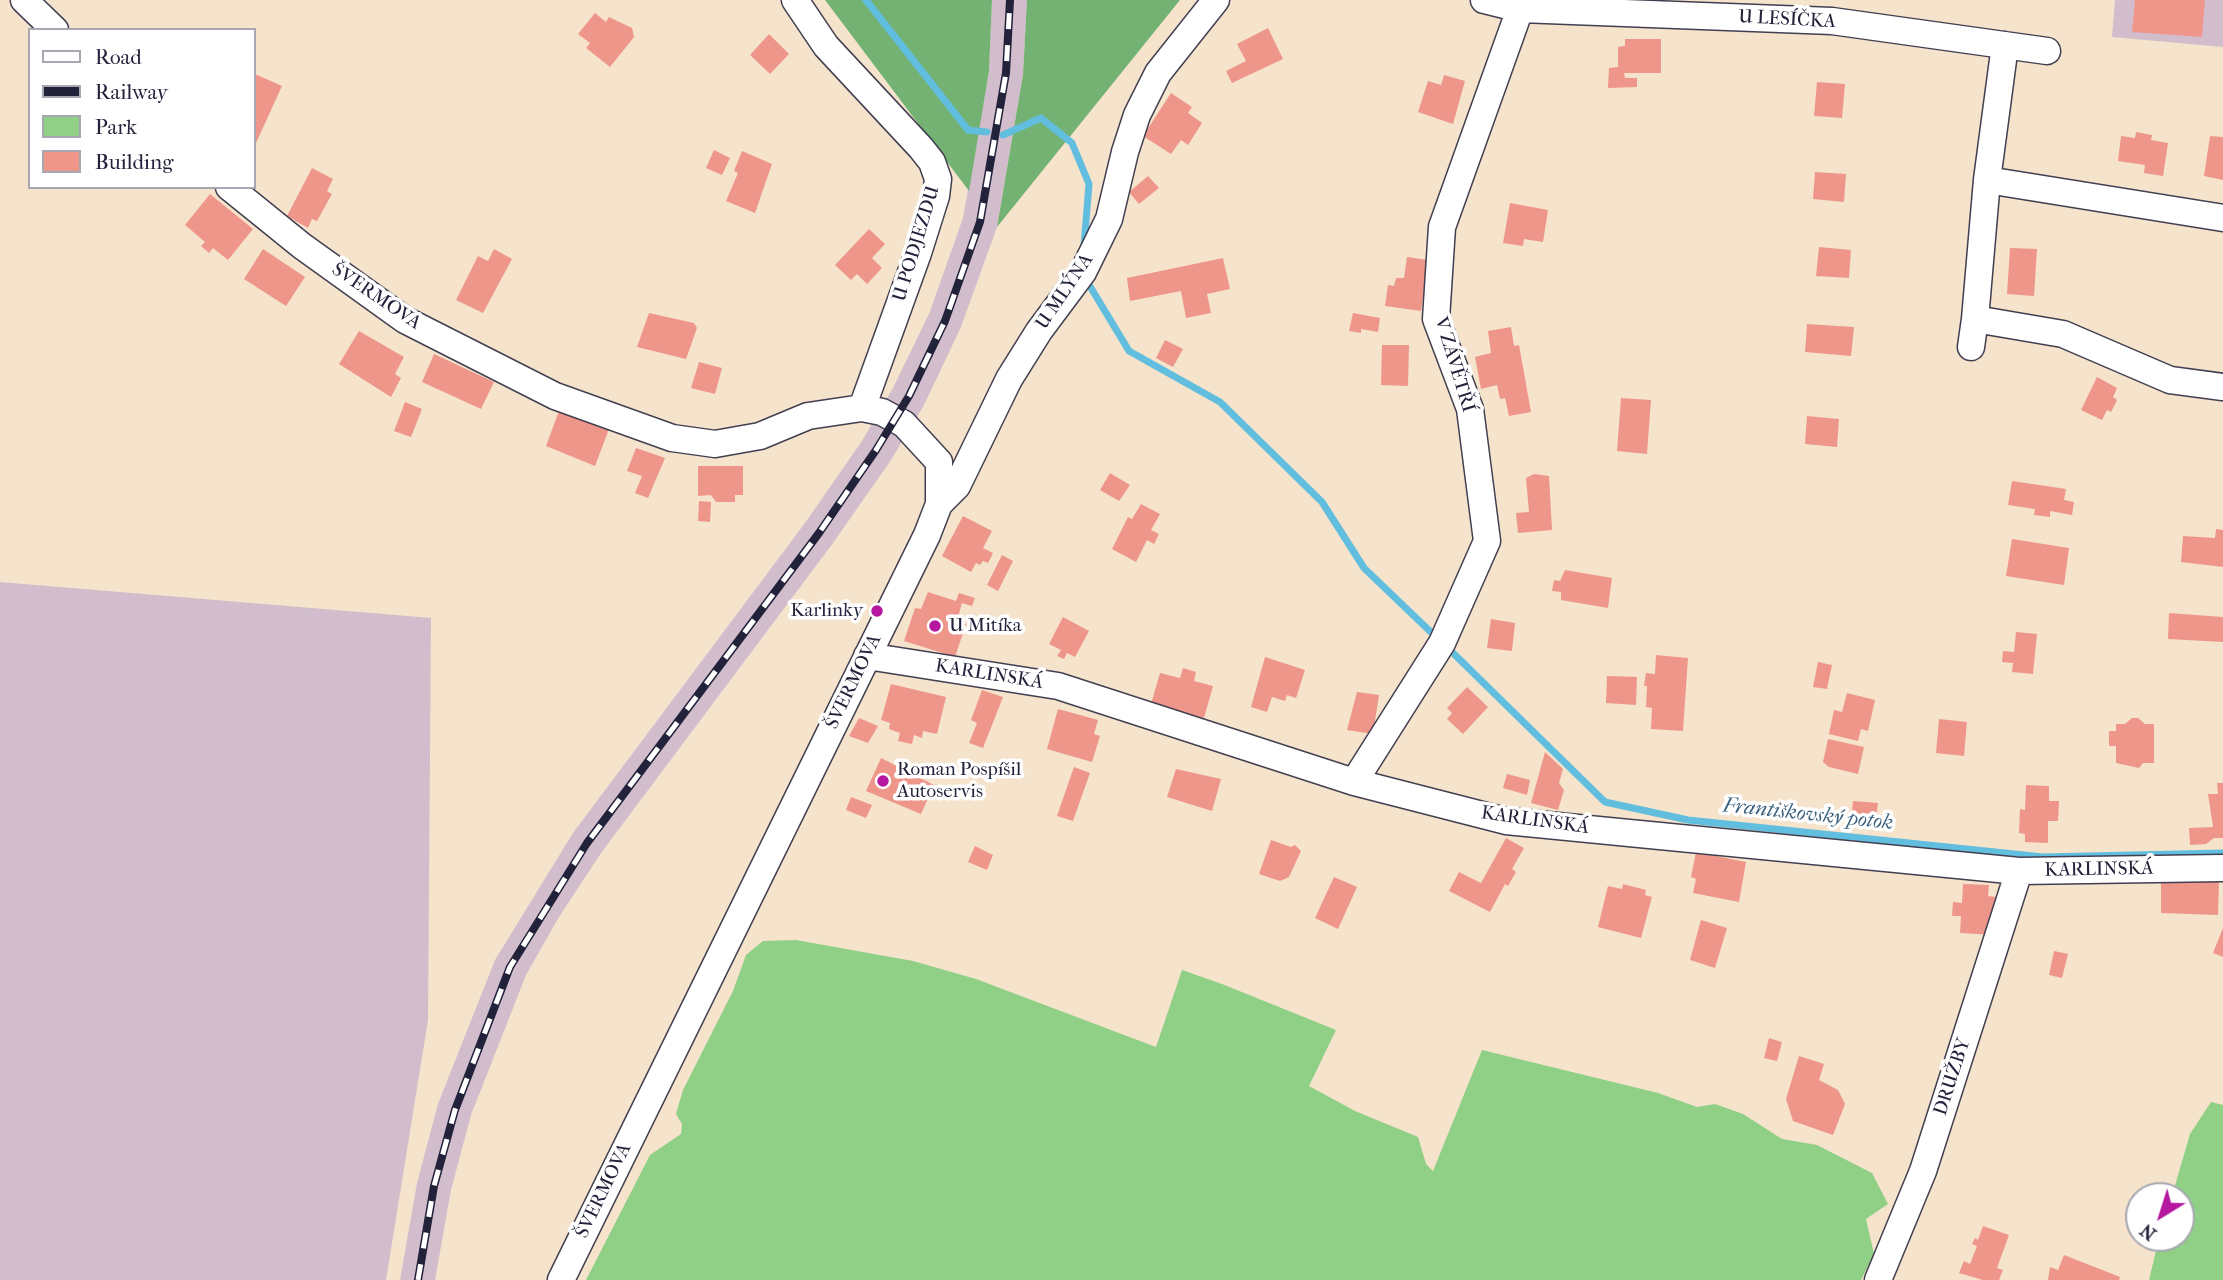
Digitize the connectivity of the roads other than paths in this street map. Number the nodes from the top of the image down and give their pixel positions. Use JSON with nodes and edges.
{"nodes":[{"id":1,"x":24,"y":0,"type":"edge"},
{"id":2,"x":795,"y":0,"type":"edge"},
{"id":3,"x":1216,"y":0,"type":"edge"},
{"id":4,"x":1484,"y":0,"type":"edge"},
{"id":5,"x":1520,"y":9,"type":"junction"},
{"id":6,"x":53,"y":28,"type":"edge"},
{"id":7,"x":2005,"y":45,"type":"junction"},
{"id":8,"x":2047,"y":51,"type":"dead end"},
{"id":9,"x":1987,"y":180,"type":"junction"},
{"id":10,"x":231,"y":189,"type":"edge"},
{"id":11,"x":2223,"y":218,"type":"edge"},
{"id":12,"x":1975,"y":319,"type":"junction"},
{"id":13,"x":1971,"y":347,"type":"dead end"},
{"id":14,"x":2223,"y":387,"type":"edge"},
{"id":15,"x":862,"y":408,"type":"junction"},
{"id":16,"x":939,"y":504,"type":"junction"},
{"id":17,"x":867,"y":656,"type":"junction"},
{"id":18,"x":1354,"y":782,"type":"junction"},
{"id":19,"x":2223,"y":868,"type":"edge"},
{"id":20,"x":2019,"y":871,"type":"junction"},
{"id":21,"x":561,"y":1280,"type":"edge"},
{"id":22,"x":1878,"y":1280,"type":"edge"}],
"edges":[{"from":1,"to":6,"type":"street"},
{"from":2,"to":15,"type":"street","name":"U PODJEZDU"},
{"from":3,"to":16,"type":"street","name":"U MLÝNA"},
{"from":4,"to":5,"type":"street","name":"U LESÍČKA"},
{"from":5,"to":7,"type":"street","name":"U LESÍČKA"},
{"from":5,"to":18,"type":"street","name":"V ZÁVĚTŘÍ"},
{"from":7,"to":8,"type":"street","name":"U LESÍČKA"},
{"from":7,"to":9,"type":"street"},
{"from":9,"to":11,"type":"street"},
{"from":9,"to":12,"type":"street"},
{"from":10,"to":15,"type":"street","name":"ŠVERMOVA"},
{"from":12,"to":13,"type":"street"},
{"from":12,"to":14,"type":"street"},
{"from":15,"to":16,"type":"street","name":"ŠVERMOVA"},
{"from":16,"to":17,"type":"street","name":"ŠVERMOVA"},
{"from":17,"to":18,"type":"street","name":"KARLINSKÁ"},
{"from":17,"to":21,"type":"street","name":"ŠVERMOVA"},
{"from":18,"to":20,"type":"street","name":"KARLINSKÁ"},
{"from":19,"to":20,"type":"street","name":"KARLINSKÁ"},
{"from":20,"to":22,"type":"street","name":"DRUŽBY"}]}
